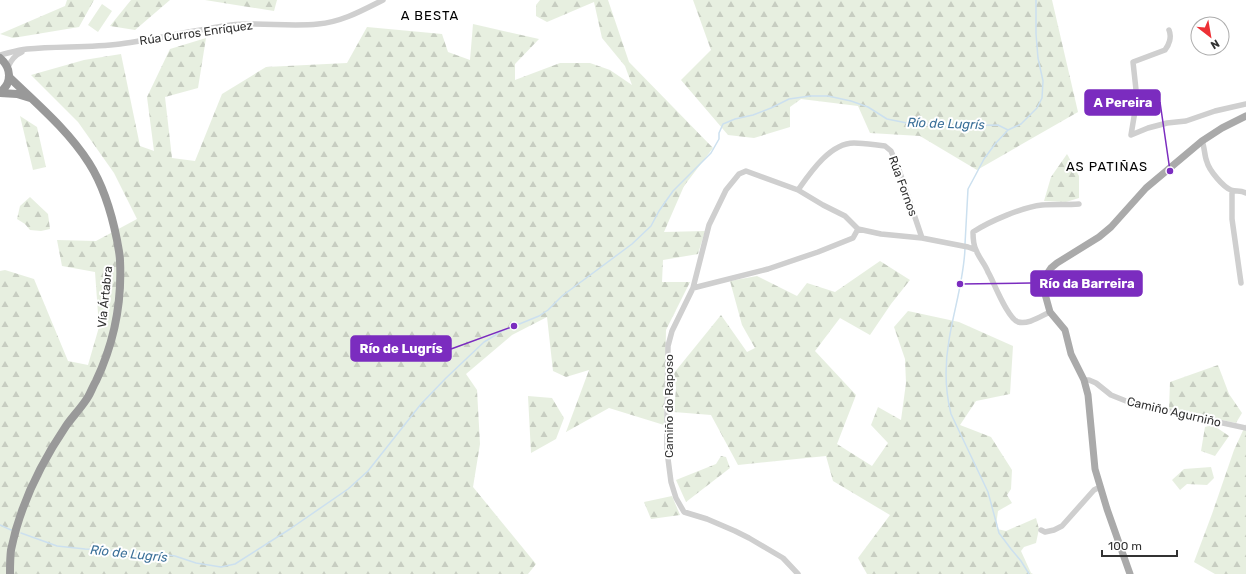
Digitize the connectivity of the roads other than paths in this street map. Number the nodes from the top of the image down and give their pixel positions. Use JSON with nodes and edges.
{"nodes":[{"id":1,"x":383,"y":0,"type":"edge"},
{"id":2,"x":1170,"y":30,"type":"dead end"},
{"id":3,"x":28,"y":49,"type":"junction"},
{"id":4,"x":0,"y":55,"type":"edge"},
{"id":5,"x":0,"y":58,"type":"edge"},
{"id":6,"x":8,"y":67,"type":"junction"},
{"id":7,"x":9,"y":77,"type":"junction"},
{"id":8,"x":0,"y":92,"type":"edge"},
{"id":9,"x":31,"y":98,"type":"junction"},
{"id":10,"x":1246,"y":104,"type":"edge"},
{"id":11,"x":1246,"y":116,"type":"edge"},
{"id":12,"x":1202,"y":141,"type":"junction"},
{"id":13,"x":798,"y":190,"type":"junction"},
{"id":14,"x":1232,"y":190,"type":"junction"},
{"id":15,"x":1246,"y":193,"type":"edge"},
{"id":16,"x":1079,"y":204,"type":"dead end"},
{"id":17,"x":858,"y":229,"type":"junction"},
{"id":18,"x":922,"y":238,"type":"junction"},
{"id":19,"x":976,"y":250,"type":"junction"},
{"id":20,"x":1241,"y":283,"type":"dead end"},
{"id":21,"x":693,"y":288,"type":"junction"},
{"id":22,"x":1050,"y":312,"type":"junction"},
{"id":23,"x":1084,"y":380,"type":"junction"},
{"id":24,"x":1246,"y":428,"type":"edge"},
{"id":25,"x":1100,"y":487,"type":"junction"},
{"id":26,"x":1041,"y":530,"type":"dead end"},
{"id":27,"x":10,"y":574,"type":"edge"},
{"id":28,"x":798,"y":574,"type":"edge"},
{"id":29,"x":1130,"y":574,"type":"edge"}],
"edges":[{"from":1,"to":3,"type":"street","name":"Rúa Curros Enríquez"},
{"from":2,"to":10,"type":"street"},
{"from":3,"to":4,"type":"street","name":"Rúa Curros Enríquez"},
{"from":3,"to":6,"type":"street"},
{"from":5,"to":6,"type":"highway"},
{"from":6,"to":7,"type":"highway"},
{"from":7,"to":8,"type":"highway"},
{"from":7,"to":9,"type":"highway","name":"Vía Ártabra"},
{"from":8,"to":9,"type":"highway"},
{"from":9,"to":27,"type":"highway","name":"Vía Ártabra"},
{"from":11,"to":12,"type":"main road"},
{"from":12,"to":14,"type":"street"},
{"from":12,"to":22,"type":"main road"},
{"from":13,"to":17,"type":"street"},
{"from":13,"to":18,"type":"street","name":"Rúa Fornos"},
{"from":13,"to":21,"type":"street"},
{"from":14,"to":15,"type":"street"},
{"from":14,"to":20,"type":"street"},
{"from":16,"to":19,"type":"street"},
{"from":17,"to":18,"type":"street"},
{"from":17,"to":21,"type":"street"},
{"from":18,"to":19,"type":"street"},
{"from":19,"to":22,"type":"street"},
{"from":21,"to":28,"type":"street","name":"Camiño do Raposo"},
{"from":22,"to":23,"type":"main road"},
{"from":23,"to":24,"type":"street","name":"Camiño Agurniño"},
{"from":23,"to":25,"type":"main road"},
{"from":25,"to":26,"type":"street"},
{"from":25,"to":29,"type":"main road"}]}
